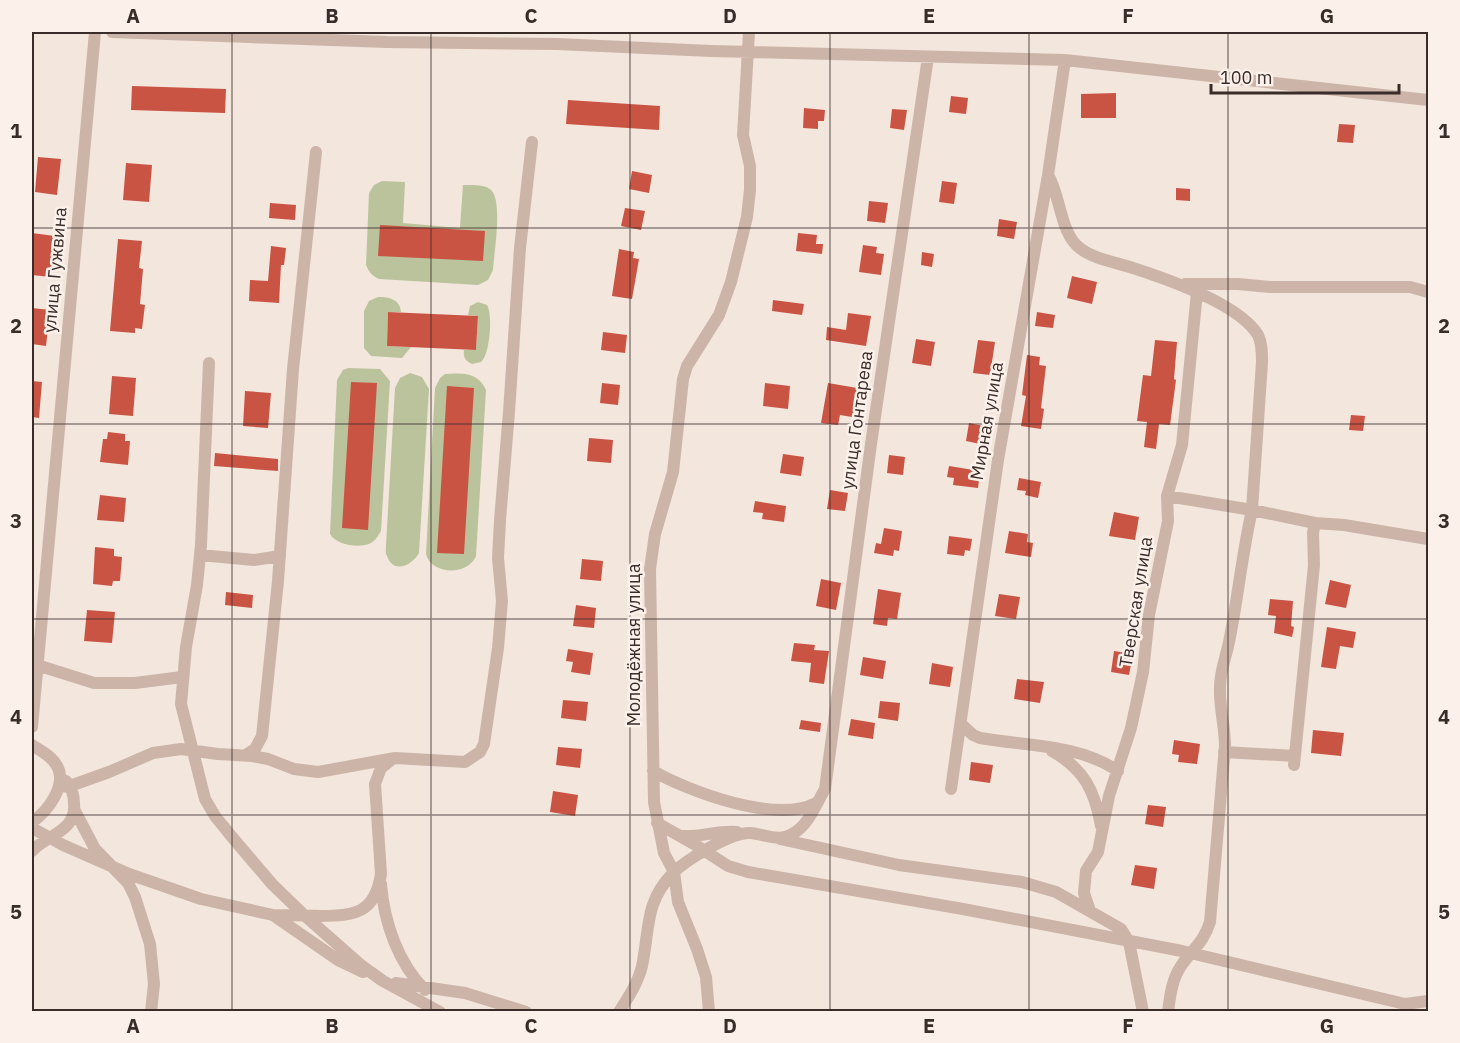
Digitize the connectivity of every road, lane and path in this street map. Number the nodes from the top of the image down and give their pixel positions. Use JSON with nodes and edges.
{"nodes":[{"id":1,"x":95,"y":32,"type":"edge"},
{"id":2,"x":112,"y":32,"type":"edge"},
{"id":3,"x":750,"y":32,"type":"edge"},
{"id":4,"x":748,"y":52,"type":"junction"},
{"id":5,"x":928,"y":57,"type":"junction"},
{"id":6,"x":1065,"y":60,"type":"junction"},
{"id":7,"x":1428,"y":100,"type":"edge"},
{"id":8,"x":532,"y":142,"type":"dead end"},
{"id":9,"x":316,"y":152,"type":"dead end"},
{"id":10,"x":1048,"y":175,"type":"junction"},
{"id":11,"x":1176,"y":284,"type":"junction"},
{"id":12,"x":1197,"y":292,"type":"junction"},
{"id":13,"x":1428,"y":292,"type":"edge"},
{"id":14,"x":209,"y":363,"type":"dead end"},
{"id":15,"x":1167,"y":496,"type":"junction"},
{"id":16,"x":1252,"y":510,"type":"junction"},
{"id":17,"x":1316,"y":523,"type":"junction"},
{"id":18,"x":1428,"y":539,"type":"edge"},
{"id":19,"x":200,"y":555,"type":"junction"},
{"id":20,"x":280,"y":556,"type":"junction"},
{"id":21,"x":37,"y":665,"type":"junction"},
{"id":22,"x":182,"y":677,"type":"junction"},
{"id":23,"x":961,"y":724,"type":"junction"},
{"id":24,"x":32,"y":727,"type":"edge"},
{"id":25,"x":262,"y":736,"type":"junction"},
{"id":26,"x":32,"y":745,"type":"edge"},
{"id":27,"x":1043,"y":746,"type":"junction"},
{"id":28,"x":191,"y":751,"type":"junction"},
{"id":29,"x":1224,"y":752,"type":"junction"},
{"id":30,"x":246,"y":755,"type":"junction"},
{"id":31,"x":395,"y":758,"type":"junction"},
{"id":32,"x":281,"y":765,"type":"junction"},
{"id":33,"x":653,"y":771,"type":"junction"},
{"id":34,"x":1118,"y":771,"type":"junction"},
{"id":35,"x":63,"y":783,"type":"junction"},
{"id":36,"x":951,"y":789,"type":"dead end"},
{"id":37,"x":817,"y":802,"type":"junction"},
{"id":38,"x":75,"y":809,"type":"junction"},
{"id":39,"x":807,"y":821,"type":"junction"},
{"id":40,"x":32,"y":822,"type":"edge"},
{"id":41,"x":657,"y":823,"type":"junction"},
{"id":42,"x":32,"y":828,"type":"edge"},
{"id":43,"x":747,"y":832,"type":"junction"},
{"id":44,"x":1102,"y":833,"type":"junction"},
{"id":45,"x":682,"y":836,"type":"junction"},
{"id":46,"x":50,"y":838,"type":"junction"},
{"id":47,"x":775,"y":838,"type":"junction"},
{"id":48,"x":825,"y":850,"type":"junction"},
{"id":49,"x":32,"y":851,"type":"edge"},
{"id":50,"x":704,"y":851,"type":"junction"},
{"id":51,"x":112,"y":866,"type":"junction"},
{"id":52,"x":674,"y":872,"type":"junction"},
{"id":53,"x":381,"y":874,"type":"junction"},
{"id":54,"x":1085,"y":878,"type":"junction"},
{"id":55,"x":1056,"y":892,"type":"junction"},
{"id":56,"x":1090,"y":910,"type":"junction"},
{"id":57,"x":273,"y":915,"type":"junction"},
{"id":58,"x":304,"y":915,"type":"junction"},
{"id":59,"x":1129,"y":942,"type":"junction"},
{"id":60,"x":1192,"y":953,"type":"junction"},
{"id":61,"x":383,"y":981,"type":"junction"},
{"id":62,"x":423,"y":988,"type":"junction"},
{"id":63,"x":1428,"y":1001,"type":"edge"},
{"id":64,"x":151,"y":1011,"type":"edge"},
{"id":65,"x":440,"y":1011,"type":"edge"},
{"id":66,"x":448,"y":1011,"type":"edge"},
{"id":67,"x":526,"y":1011,"type":"edge"},
{"id":68,"x":619,"y":1011,"type":"edge"},
{"id":69,"x":709,"y":1011,"type":"edge"},
{"id":70,"x":1143,"y":1011,"type":"edge"},
{"id":71,"x":1168,"y":1011,"type":"edge"}],
"edges":[{"from":1,"to":21,"type":"street","name":"улица Гужвина"},
{"from":2,"to":4,"type":"street"},
{"from":3,"to":4,"type":"street","name":"Молодёжная улица"},
{"from":4,"to":5,"type":"street"},
{"from":4,"to":33,"type":"street","name":"Молодёжная улица"},
{"from":5,"to":6,"type":"street"},
{"from":5,"to":37,"type":"street","name":"улица Гонтарева"},
{"from":6,"to":7,"type":"street"},
{"from":6,"to":10,"type":"street","name":"Мирная улица"},
{"from":8,"to":31,"type":"street"},
{"from":9,"to":20,"type":"street"},
{"from":10,"to":11,"type":"street"},
{"from":10,"to":23,"type":"street","name":"Мирная улица"},
{"from":11,"to":12,"type":"street"},
{"from":11,"to":13,"type":"street"},
{"from":12,"to":15,"type":"street","name":"Тверская улица"},
{"from":12,"to":16,"type":"street"},
{"from":14,"to":19,"type":"street"},
{"from":15,"to":16,"type":"street"},
{"from":15,"to":34,"type":"street","name":"Тверская улица"},
{"from":16,"to":17,"type":"street"},
{"from":16,"to":29,"type":"street"},
{"from":17,"to":18,"type":"street"},
{"from":17,"to":29,"type":"street"},
{"from":19,"to":20,"type":"street"},
{"from":19,"to":22,"type":"street"},
{"from":20,"to":25,"type":"street"},
{"from":21,"to":22,"type":"street"},
{"from":21,"to":24,"type":"street","name":"улица Гужвина"},
{"from":22,"to":28,"type":"street"},
{"from":23,"to":27,"type":"street"},
{"from":23,"to":36,"type":"street","name":"Мирная улица"},
{"from":25,"to":30,"type":"street"},
{"from":25,"to":32,"type":"street"},
{"from":26,"to":35,"type":"street"},
{"from":27,"to":34,"type":"street"},
{"from":27,"to":44,"type":"street"},
{"from":28,"to":30,"type":"street"},
{"from":28,"to":35,"type":"street"},
{"from":28,"to":58,"type":"street"},
{"from":29,"to":60,"type":"street"},
{"from":30,"to":32,"type":"street"},
{"from":31,"to":32,"type":"street"},
{"from":31,"to":53,"type":"street"},
{"from":33,"to":37,"type":"street"},
{"from":33,"to":41,"type":"street","name":"Молодёжная улица"},
{"from":34,"to":44,"type":"street","name":"Тверская улица"},
{"from":35,"to":38,"type":"street"},
{"from":35,"to":40,"type":"street"},
{"from":37,"to":39,"type":"street"},
{"from":38,"to":46,"type":"street"},
{"from":38,"to":51,"type":"street"},
{"from":39,"to":47,"type":"street"},
{"from":39,"to":48,"type":"street"},
{"from":41,"to":45,"type":"street"},
{"from":41,"to":52,"type":"street","name":"Молодёжная улица"},
{"from":42,"to":46,"type":"street"},
{"from":43,"to":45,"type":"street"},
{"from":43,"to":47,"type":"street"},
{"from":43,"to":50,"type":"street"},
{"from":44,"to":54,"type":"street","name":"Тверская улица"},
{"from":45,"to":50,"type":"street"},
{"from":46,"to":49,"type":"street"},
{"from":46,"to":51,"type":"street"},
{"from":47,"to":48,"type":"street"},
{"from":48,"to":55,"type":"street"},
{"from":50,"to":52,"type":"street"},
{"from":50,"to":59,"type":"street"},
{"from":51,"to":57,"type":"street"},
{"from":51,"to":64,"type":"street"},
{"from":52,"to":68,"type":"street"},
{"from":52,"to":69,"type":"street","name":"Молодёжная улица"},
{"from":53,"to":58,"type":"street"},
{"from":53,"to":62,"type":"street"},
{"from":54,"to":55,"type":"street"},
{"from":54,"to":56,"type":"street"},
{"from":55,"to":56,"type":"street"},
{"from":56,"to":59,"type":"street"},
{"from":57,"to":58,"type":"street"},
{"from":57,"to":61,"type":"street"},
{"from":58,"to":61,"type":"street"},
{"from":59,"to":60,"type":"street"},
{"from":59,"to":70,"type":"street"},
{"from":60,"to":63,"type":"street"},
{"from":60,"to":71,"type":"street"},
{"from":61,"to":62,"type":"street"},
{"from":61,"to":65,"type":"street"},
{"from":62,"to":66,"type":"street"},
{"from":62,"to":67,"type":"street"}]}
